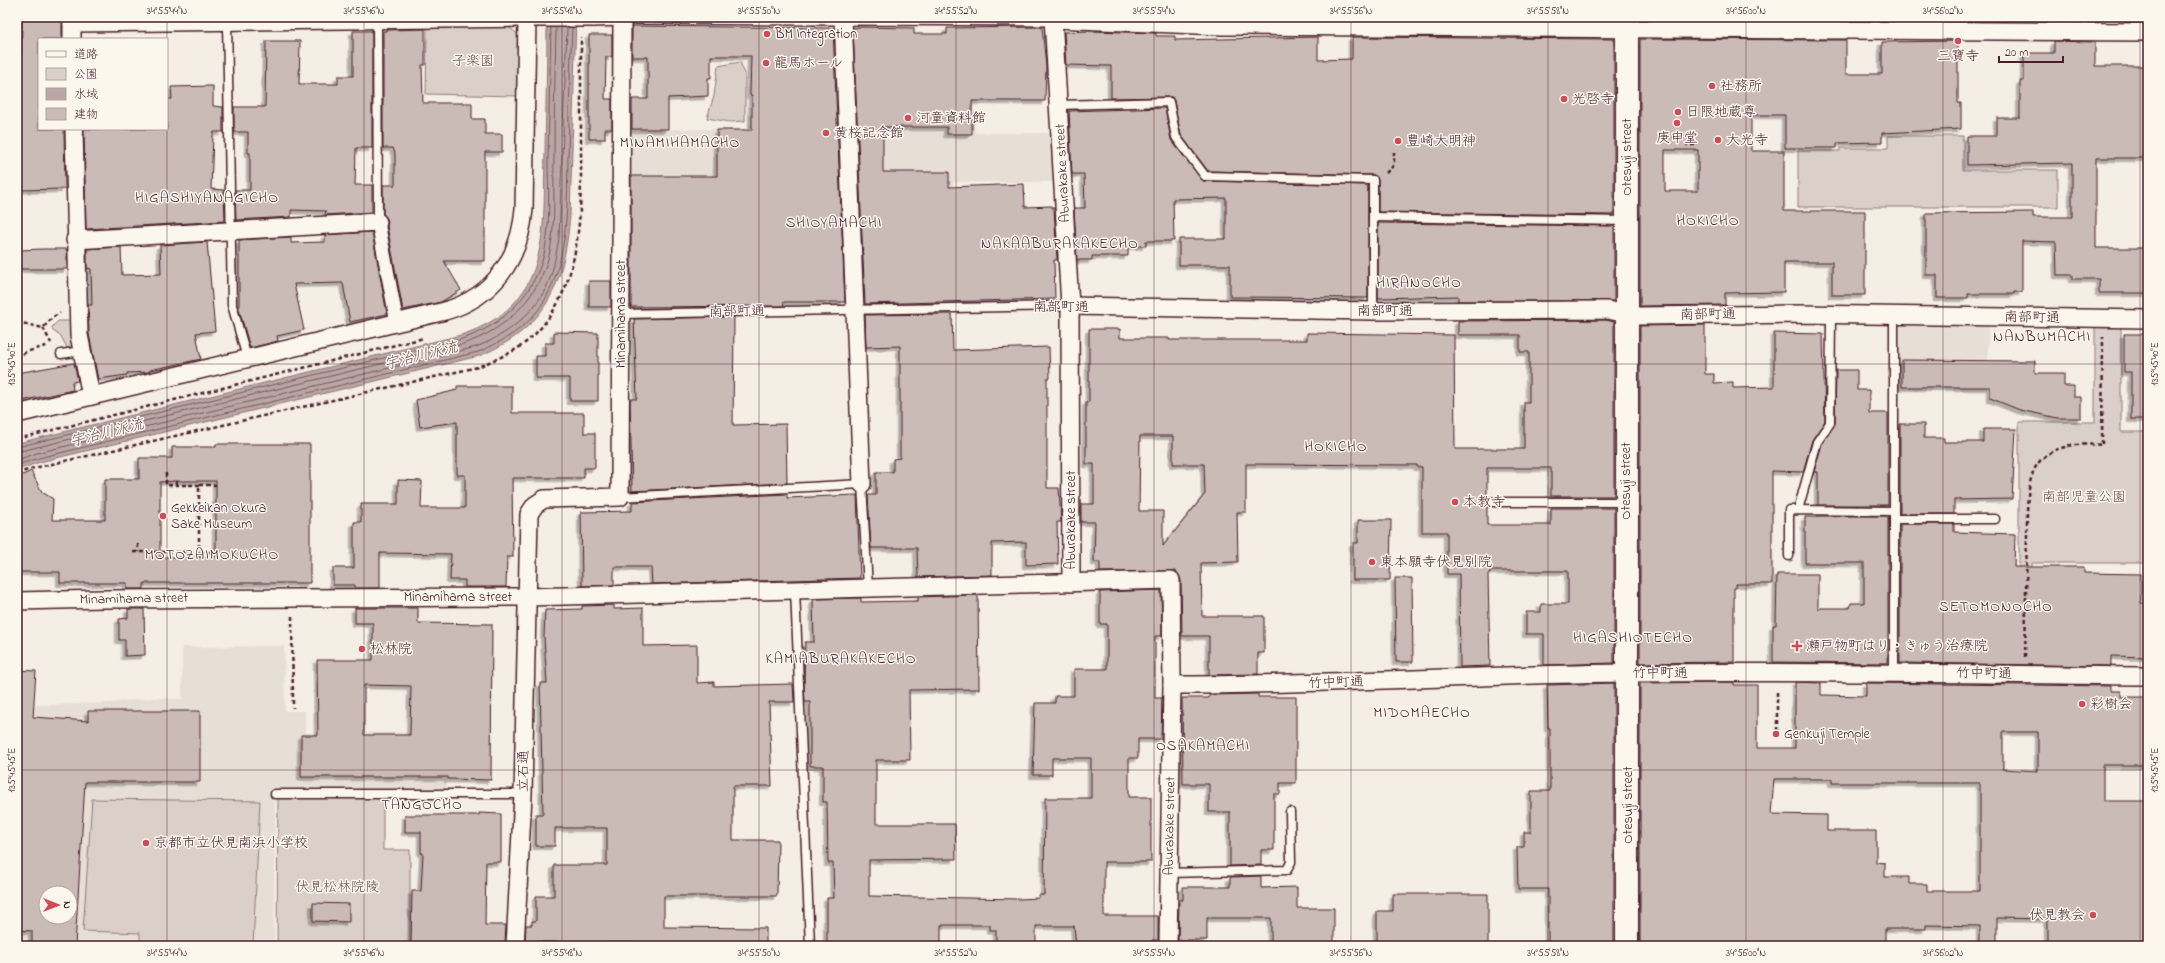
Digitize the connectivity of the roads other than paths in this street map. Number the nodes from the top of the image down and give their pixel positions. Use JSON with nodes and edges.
{"nodes":[{"id":1,"x":622,"y":17,"type":"edge"},
{"id":2,"x":377,"y":18,"type":"edge"},
{"id":3,"x":530,"y":18,"type":"edge"},
{"id":4,"x":843,"y":18,"type":"edge"},
{"id":5,"x":1053,"y":18,"type":"edge"},
{"id":6,"x":227,"y":19,"type":"edge"},
{"id":7,"x":1624,"y":22,"type":"edge"},
{"id":8,"x":72,"y":26,"type":"edge"},
{"id":9,"x":2148,"y":32,"type":"edge"},
{"id":10,"x":1059,"y":105,"type":"junction"},
{"id":11,"x":74,"y":130,"type":"edge"},
{"id":12,"x":1373,"y":217,"type":"junction"},
{"id":13,"x":1627,"y":221,"type":"junction"},
{"id":14,"x":378,"y":222,"type":"junction"},
{"id":15,"x":231,"y":230,"type":"junction"},
{"id":16,"x":75,"y":240,"type":"junction"},
{"id":17,"x":1070,"y":306,"type":"junction"},
{"id":18,"x":855,"y":311,"type":"junction"},
{"id":19,"x":1373,"y":311,"type":"junction"},
{"id":20,"x":621,"y":314,"type":"junction"},
{"id":21,"x":1626,"y":314,"type":"junction"},
{"id":22,"x":1831,"y":315,"type":"junction"},
{"id":23,"x":1894,"y":316,"type":"junction"},
{"id":24,"x":2148,"y":319,"type":"edge"},
{"id":25,"x":396,"y":323,"type":"junction"},
{"id":26,"x":82,"y":352,"type":"junction"},
{"id":27,"x":61,"y":354,"type":"dead end"},
{"id":28,"x":247,"y":358,"type":"junction"},
{"id":29,"x":91,"y":396,"type":"junction"},
{"id":30,"x":17,"y":414,"type":"edge"},
{"id":31,"x":862,"y":484,"type":"junction"},
{"id":32,"x":620,"y":498,"type":"junction"},
{"id":33,"x":1489,"y":502,"type":"dead end"},
{"id":34,"x":1626,"y":502,"type":"junction"},
{"id":35,"x":1798,"y":510,"type":"junction"},
{"id":36,"x":1894,"y":515,"type":"junction"},
{"id":37,"x":1995,"y":519,"type":"dead end"},
{"id":38,"x":1789,"y":556,"type":"dead end"},
{"id":39,"x":1071,"y":583,"type":"junction"},
{"id":40,"x":868,"y":588,"type":"junction"},
{"id":41,"x":795,"y":590,"type":"junction"},
{"id":42,"x":526,"y":597,"type":"junction"},
{"id":43,"x":17,"y":601,"type":"edge"},
{"id":44,"x":1628,"y":673,"type":"junction"},
{"id":45,"x":1894,"y":673,"type":"junction"},
{"id":46,"x":2148,"y":676,"type":"edge"},
{"id":47,"x":1172,"y":685,"type":"junction"},
{"id":48,"x":275,"y":794,"type":"dead end"},
{"id":49,"x":523,"y":794,"type":"junction"},
{"id":50,"x":1290,"y":812,"type":"dead end"},
{"id":51,"x":1169,"y":873,"type":"junction"},
{"id":52,"x":515,"y":946,"type":"edge"},
{"id":53,"x":810,"y":946,"type":"edge"},
{"id":54,"x":1168,"y":946,"type":"edge"},
{"id":55,"x":1627,"y":946,"type":"edge"}],
"edges":[{"from":1,"to":3,"type":"street","bridge":true},
{"from":1,"to":4,"type":"street"},
{"from":1,"to":20,"type":"street","name":"Minamihama street"},
{"from":2,"to":3,"type":"street"},
{"from":2,"to":6,"type":"street"},
{"from":2,"to":14,"type":"lane"},
{"from":3,"to":25,"type":"street"},
{"from":4,"to":5,"type":"street"},
{"from":4,"to":18,"type":"street"},
{"from":5,"to":7,"type":"street"},
{"from":5,"to":10,"type":"street","name":"Aburakake street"},
{"from":6,"to":8,"type":"street"},
{"from":6,"to":15,"type":"lane"},
{"from":7,"to":9,"type":"street"},
{"from":7,"to":13,"type":"main road","name":"Otesuji street"},
{"from":10,"to":12,"type":"lane"},
{"from":10,"to":17,"type":"street","name":"Aburakake street"},
{"from":11,"to":16,"type":"street"},
{"from":12,"to":13,"type":"lane"},
{"from":12,"to":19,"type":"lane"},
{"from":13,"to":21,"type":"main road","name":"Otesuji street"},
{"from":14,"to":15,"type":"street"},
{"from":14,"to":25,"type":"street"},
{"from":15,"to":16,"type":"street"},
{"from":15,"to":28,"type":"lane"},
{"from":16,"to":26,"type":"street"},
{"from":17,"to":18,"type":"lane","name":"南部町通"},
{"from":17,"to":19,"type":"street","name":"南部町通"},
{"from":17,"to":39,"type":"street","name":"Aburakake street"},
{"from":18,"to":20,"type":"lane","name":"南部町通"},
{"from":18,"to":31,"type":"street"},
{"from":19,"to":21,"type":"street","name":"南部町通"},
{"from":20,"to":32,"type":"street","name":"Minamihama street"},
{"from":21,"to":22,"type":"street","name":"南部町通"},
{"from":21,"to":34,"type":"main road","name":"Otesuji street"},
{"from":22,"to":23,"type":"street","name":"南部町通"},
{"from":22,"to":35,"type":"lane"},
{"from":23,"to":24,"type":"street","name":"南部町通"},
{"from":23,"to":36,"type":"lane"},
{"from":25,"to":28,"type":"street"},
{"from":26,"to":27,"type":"lane"},
{"from":26,"to":29,"type":"street"},
{"from":28,"to":29,"type":"street"},
{"from":29,"to":30,"type":"street"},
{"from":31,"to":32,"type":"lane"},
{"from":31,"to":40,"type":"lane"},
{"from":32,"to":42,"type":"street","name":"Minamihama street"},
{"from":33,"to":34,"type":"lane"},
{"from":34,"to":44,"type":"main road","name":"Otesuji street"},
{"from":35,"to":36,"type":"lane"},
{"from":35,"to":38,"type":"lane"},
{"from":36,"to":37,"type":"lane"},
{"from":36,"to":45,"type":"lane"},
{"from":39,"to":40,"type":"street"},
{"from":39,"to":47,"type":"street","name":"Aburakake street"},
{"from":40,"to":41,"type":"street"},
{"from":41,"to":42,"type":"street"},
{"from":41,"to":53,"type":"lane"},
{"from":42,"to":43,"type":"street","name":"Minamihama street"},
{"from":42,"to":49,"type":"street","name":"立石通"},
{"from":44,"to":45,"type":"street","name":"竹中町通"},
{"from":44,"to":47,"type":"street","name":"竹中町通"},
{"from":44,"to":55,"type":"main road","name":"Otesuji street"},
{"from":45,"to":46,"type":"street","name":"竹中町通"},
{"from":47,"to":51,"type":"street","name":"Aburakake street"},
{"from":48,"to":49,"type":"lane"},
{"from":49,"to":52,"type":"street","name":"立石通"},
{"from":50,"to":51,"type":"lane"},
{"from":51,"to":54,"type":"street","name":"Aburakake street"}]}
